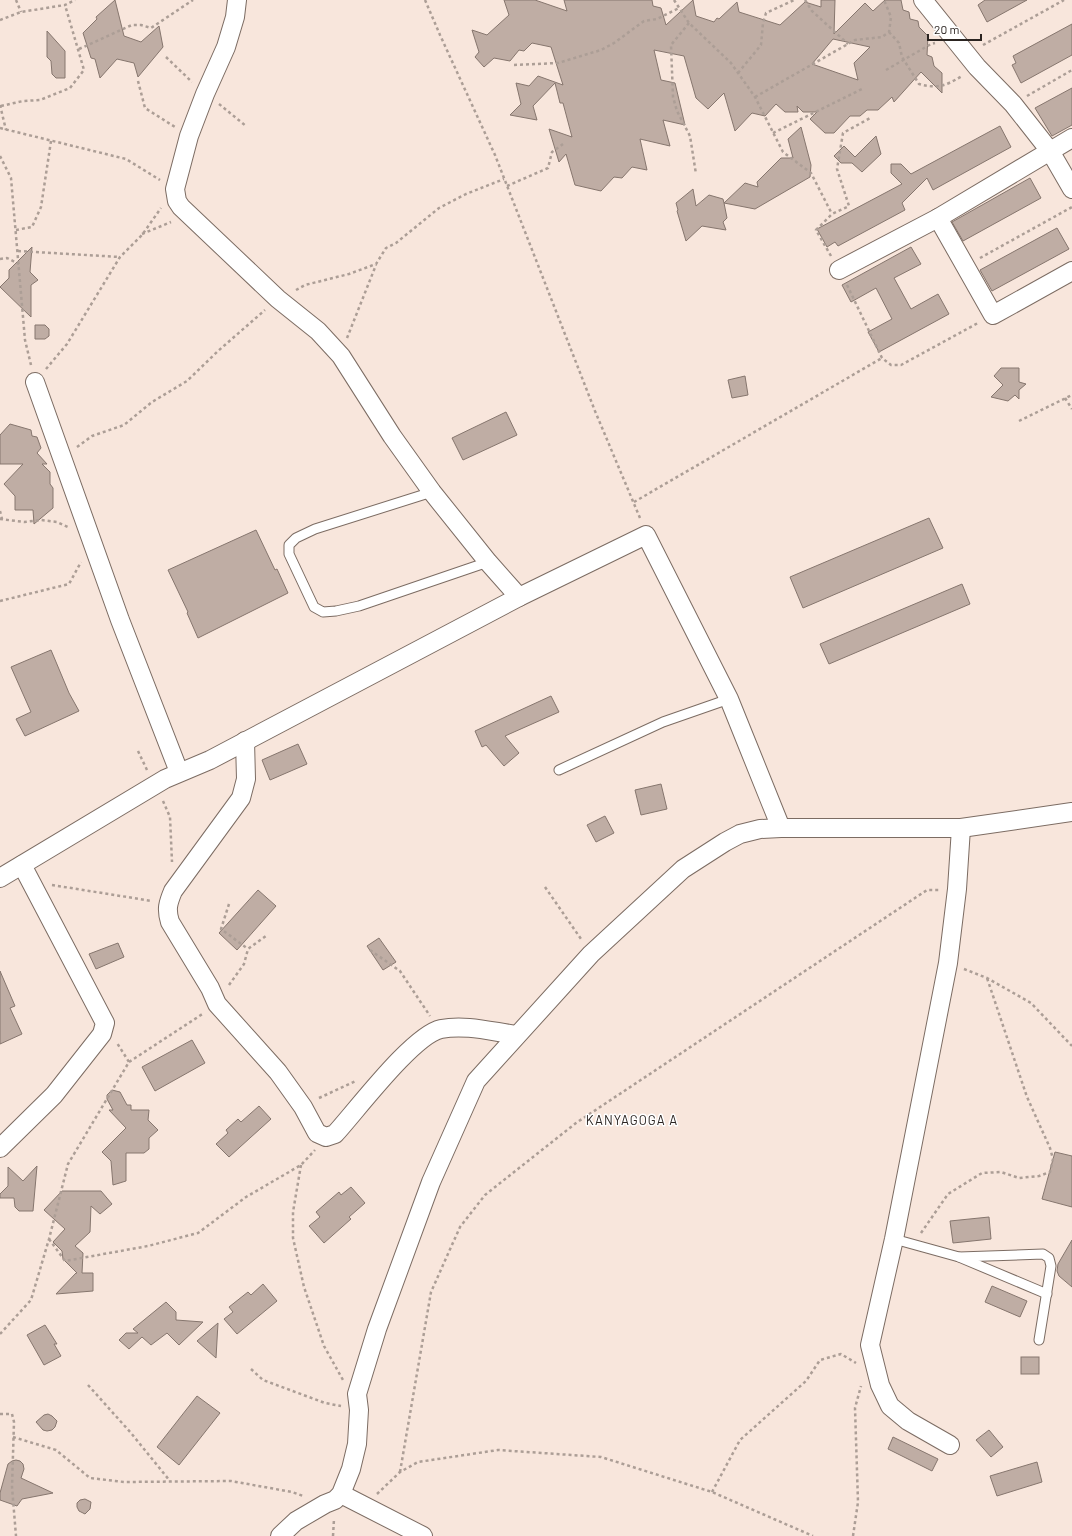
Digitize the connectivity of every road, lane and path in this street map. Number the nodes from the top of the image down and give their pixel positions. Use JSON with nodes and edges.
{"nodes":[{"id":1,"x":16,"y":0,"type":"edge"},
{"id":2,"x":75,"y":0,"type":"edge"},
{"id":3,"x":193,"y":0,"type":"edge"},
{"id":4,"x":237,"y":0,"type":"edge"},
{"id":5,"x":425,"y":0,"type":"edge"},
{"id":6,"x":674,"y":0,"type":"edge"},
{"id":7,"x":794,"y":0,"type":"edge"},
{"id":8,"x":805,"y":0,"type":"edge"},
{"id":9,"x":884,"y":0,"type":"edge"},
{"id":10,"x":923,"y":0,"type":"edge"},
{"id":11,"x":1064,"y":0,"type":"edge"},
{"id":12,"x":65,"y":6,"type":"junction"},
{"id":13,"x":679,"y":8,"type":"junction"},
{"id":14,"x":21,"y":12,"type":"junction"},
{"id":15,"x":0,"y":20,"type":"edge"},
{"id":16,"x":689,"y":23,"type":"junction"},
{"id":17,"x":889,"y":32,"type":"junction"},
{"id":18,"x":941,"y":43,"type":"dead end"},
{"id":19,"x":848,"y":44,"type":"junction"},
{"id":20,"x":79,"y":49,"type":"junction"},
{"id":21,"x":904,"y":60,"type":"junction"},
{"id":22,"x":972,"y":61,"type":"junction"},
{"id":23,"x":514,"y":65,"type":"dead end"},
{"id":24,"x":886,"y":70,"type":"dead end"},
{"id":25,"x":1072,"y":70,"type":"edge"},
{"id":26,"x":738,"y":73,"type":"junction"},
{"id":27,"x":138,"y":81,"type":"dead end"},
{"id":28,"x":862,"y":89,"type":"dead end"},
{"id":29,"x":755,"y":97,"type":"junction"},
{"id":30,"x":1012,"y":104,"type":"junction"},
{"id":31,"x":0,"y":105,"type":"edge"},
{"id":32,"x":872,"y":117,"type":"dead end"},
{"id":33,"x":0,"y":128,"type":"edge"},
{"id":34,"x":6,"y":130,"type":"junction"},
{"id":35,"x":773,"y":133,"type":"junction"},
{"id":36,"x":189,"y":136,"type":"junction"},
{"id":37,"x":1072,"y":138,"type":"edge"},
{"id":38,"x":51,"y":141,"type":"junction"},
{"id":39,"x":563,"y":144,"type":"dead end"},
{"id":40,"x":1050,"y":151,"type":"junction"},
{"id":41,"x":0,"y":156,"type":"edge"},
{"id":42,"x":696,"y":174,"type":"dead end"},
{"id":43,"x":504,"y":179,"type":"junction"},
{"id":44,"x":507,"y":186,"type":"junction"},
{"id":45,"x":175,"y":189,"type":"junction"},
{"id":46,"x":1072,"y":189,"type":"edge"},
{"id":47,"x":1072,"y":207,"type":"edge"},
{"id":48,"x":188,"y":214,"type":"junction"},
{"id":49,"x":832,"y":214,"type":"junction"},
{"id":50,"x":938,"y":218,"type":"junction"},
{"id":51,"x":16,"y":230,"type":"junction"},
{"id":52,"x":142,"y":235,"type":"junction"},
{"id":53,"x":18,"y":251,"type":"junction"},
{"id":54,"x":120,"y":257,"type":"junction"},
{"id":55,"x":0,"y":259,"type":"edge"},
{"id":56,"x":376,"y":264,"type":"junction"},
{"id":57,"x":19,"y":265,"type":"junction"},
{"id":58,"x":965,"y":266,"type":"junction"},
{"id":59,"x":839,"y":270,"type":"junction"},
{"id":60,"x":1072,"y":271,"type":"edge"},
{"id":61,"x":278,"y":299,"type":"junction"},
{"id":62,"x":993,"y":315,"type":"junction"},
{"id":63,"x":340,"y":356,"type":"junction"},
{"id":64,"x":882,"y":358,"type":"junction"},
{"id":65,"x":35,"y":382,"type":"junction"},
{"id":66,"x":1072,"y":395,"type":"edge"},
{"id":67,"x":1065,"y":398,"type":"junction"},
{"id":68,"x":1072,"y":409,"type":"edge"},
{"id":69,"x":1019,"y":421,"type":"dead end"},
{"id":70,"x":62,"y":458,"type":"junction"},
{"id":71,"x":432,"y":492,"type":"junction"},
{"id":72,"x":634,"y":502,"type":"junction"},
{"id":73,"x":0,"y":511,"type":"edge"},
{"id":74,"x":1,"y":519,"type":"edge"},
{"id":75,"x":646,"y":535,"type":"junction"},
{"id":76,"x":92,"y":541,"type":"junction"},
{"id":77,"x":488,"y":562,"type":"junction"},
{"id":78,"x":519,"y":597,"type":"junction"},
{"id":79,"x":0,"y":601,"type":"edge"},
{"id":80,"x":729,"y":699,"type":"junction"},
{"id":81,"x":245,"y":742,"type":"junction"},
{"id":82,"x":138,"y":751,"type":"dead end"},
{"id":83,"x":559,"y":770,"type":"dead end"},
{"id":84,"x":179,"y":772,"type":"junction"},
{"id":85,"x":155,"y":785,"type":"junction"},
{"id":86,"x":1072,"y":812,"type":"edge"},
{"id":87,"x":781,"y":828,"type":"junction"},
{"id":88,"x":961,"y":828,"type":"junction"},
{"id":89,"x":22,"y":865,"type":"junction"},
{"id":90,"x":0,"y":878,"type":"edge"},
{"id":91,"x":31,"y":882,"type":"junction"},
{"id":92,"x":545,"y":887,"type":"dead end"},
{"id":93,"x":957,"y":889,"type":"junction"},
{"id":94,"x":170,"y":897,"type":"junction"},
{"id":95,"x":229,"y":904,"type":"dead end"},
{"id":96,"x":266,"y":936,"type":"dead end"},
{"id":97,"x":248,"y":949,"type":"junction"},
{"id":98,"x":370,"y":950,"type":"dead end"},
{"id":99,"x":591,"y":954,"type":"junction"},
{"id":100,"x":948,"y":963,"type":"junction"},
{"id":101,"x":987,"y":978,"type":"junction"},
{"id":102,"x":216,"y":1000,"type":"junction"},
{"id":103,"x":105,"y":1023,"type":"junction"},
{"id":104,"x":439,"y":1029,"type":"junction"},
{"id":105,"x":517,"y":1035,"type":"junction"},
{"id":106,"x":1072,"y":1046,"type":"edge"},
{"id":107,"x":129,"y":1062,"type":"junction"},
{"id":108,"x":357,"y":1080,"type":"dead end"},
{"id":109,"x":303,"y":1107,"type":"junction"},
{"id":110,"x":326,"y":1137,"type":"junction"},
{"id":111,"x":0,"y":1148,"type":"edge"},
{"id":112,"x":301,"y":1165,"type":"junction"},
{"id":113,"x":49,"y":1239,"type":"junction"},
{"id":114,"x":894,"y":1240,"type":"junction"},
{"id":115,"x":914,"y":1244,"type":"junction"},
{"id":116,"x":959,"y":1256,"type":"junction"},
{"id":117,"x":1047,"y":1294,"type":"junction"},
{"id":118,"x":0,"y":1334,"type":"edge"},
{"id":119,"x":1039,"y":1340,"type":"dead end"},
{"id":120,"x":859,"y":1365,"type":"dead end"},
{"id":121,"x":252,"y":1369,"type":"dead end"},
{"id":122,"x":862,"y":1382,"type":"dead end"},
{"id":123,"x":88,"y":1385,"type":"dead end"},
{"id":124,"x":358,"y":1402,"type":"junction"},
{"id":125,"x":0,"y":1414,"type":"edge"},
{"id":126,"x":13,"y":1437,"type":"junction"},
{"id":127,"x":950,"y":1444,"type":"dead end"},
{"id":128,"x":400,"y":1472,"type":"junction"},
{"id":129,"x":170,"y":1482,"type":"junction"},
{"id":130,"x":712,"y":1492,"type":"junction"},
{"id":131,"x":341,"y":1494,"type":"junction"},
{"id":132,"x":325,"y":1504,"type":"junction"},
{"id":133,"x":365,"y":1505,"type":"junction"},
{"id":134,"x":16,"y":1536,"type":"edge"},
{"id":135,"x":280,"y":1536,"type":"edge"},
{"id":136,"x":423,"y":1536,"type":"edge"},
{"id":137,"x":813,"y":1536,"type":"edge"},
{"id":138,"x":853,"y":1536,"type":"edge"}],
"edges":[{"from":1,"to":14,"type":"path"},
{"from":2,"to":12,"type":"path"},
{"from":3,"to":20,"type":"path"},
{"from":4,"to":36,"type":"street"},
{"from":5,"to":43,"type":"path"},
{"from":6,"to":13,"type":"path"},
{"from":7,"to":26,"type":"path"},
{"from":8,"to":19,"type":"path"},
{"from":9,"to":17,"type":"path"},
{"from":10,"to":22,"type":"street"},
{"from":11,"to":22,"type":"path"},
{"from":12,"to":14,"type":"path"},
{"from":12,"to":20,"type":"path"},
{"from":13,"to":16,"type":"path"},
{"from":13,"to":23,"type":"path"},
{"from":14,"to":15,"type":"path"},
{"from":16,"to":26,"type":"path"},
{"from":16,"to":42,"type":"path"},
{"from":17,"to":19,"type":"path"},
{"from":17,"to":21,"type":"path"},
{"from":18,"to":21,"type":"path"},
{"from":19,"to":29,"type":"path"},
{"from":20,"to":31,"type":"path"},
{"from":21,"to":22,"type":"path"},
{"from":21,"to":24,"type":"path"},
{"from":22,"to":30,"type":"street"},
{"from":25,"to":30,"type":"path"},
{"from":26,"to":29,"type":"path"},
{"from":27,"to":36,"type":"path"},
{"from":28,"to":35,"type":"path"},
{"from":29,"to":35,"type":"path"},
{"from":30,"to":40,"type":"street"},
{"from":31,"to":34,"type":"path"},
{"from":32,"to":49,"type":"path"},
{"from":33,"to":34,"type":"path"},
{"from":34,"to":38,"type":"path"},
{"from":35,"to":49,"type":"path"},
{"from":36,"to":45,"type":"street"},
{"from":37,"to":40,"type":"street"},
{"from":38,"to":45,"type":"path"},
{"from":38,"to":51,"type":"path"},
{"from":39,"to":44,"type":"path"},
{"from":40,"to":46,"type":"street"},
{"from":40,"to":50,"type":"street"},
{"from":41,"to":51,"type":"path"},
{"from":43,"to":44,"type":"path"},
{"from":43,"to":56,"type":"path"},
{"from":44,"to":72,"type":"path"},
{"from":45,"to":48,"type":"street"},
{"from":45,"to":52,"type":"path"},
{"from":47,"to":58,"type":"path"},
{"from":48,"to":52,"type":"path"},
{"from":48,"to":61,"type":"street"},
{"from":49,"to":59,"type":"path"},
{"from":50,"to":58,"type":"street"},
{"from":50,"to":59,"type":"street"},
{"from":51,"to":53,"type":"path"},
{"from":52,"to":54,"type":"path"},
{"from":53,"to":54,"type":"path"},
{"from":53,"to":57,"type":"path"},
{"from":54,"to":65,"type":"path"},
{"from":55,"to":57,"type":"path"},
{"from":56,"to":61,"type":"path"},
{"from":56,"to":63,"type":"path"},
{"from":57,"to":65,"type":"path"},
{"from":58,"to":62,"type":"street"},
{"from":59,"to":64,"type":"path"},
{"from":60,"to":62,"type":"street"},
{"from":61,"to":63,"type":"street"},
{"from":61,"to":70,"type":"path"},
{"from":62,"to":64,"type":"path"},
{"from":63,"to":71,"type":"street"},
{"from":64,"to":72,"type":"path"},
{"from":65,"to":70,"type":"street"},
{"from":66,"to":67,"type":"path"},
{"from":67,"to":68,"type":"path"},
{"from":67,"to":69,"type":"path"},
{"from":70,"to":76,"type":"street"},
{"from":71,"to":77,"type":"street"},
{"from":71,"to":77,"type":"lane"},
{"from":72,"to":75,"type":"path"},
{"from":73,"to":74,"type":"path"},
{"from":74,"to":76,"type":"path"},
{"from":75,"to":78,"type":"street"},
{"from":75,"to":80,"type":"street"},
{"from":76,"to":79,"type":"path"},
{"from":76,"to":84,"type":"street"},
{"from":77,"to":78,"type":"street"},
{"from":78,"to":81,"type":"street"},
{"from":80,"to":83,"type":"lane"},
{"from":80,"to":87,"type":"street"},
{"from":81,"to":84,"type":"street"},
{"from":81,"to":94,"type":"street"},
{"from":82,"to":85,"type":"path"},
{"from":84,"to":85,"type":"street"},
{"from":85,"to":89,"type":"street"},
{"from":85,"to":94,"type":"path"},
{"from":86,"to":88,"type":"street"},
{"from":87,"to":88,"type":"street"},
{"from":87,"to":99,"type":"street"},
{"from":88,"to":93,"type":"street"},
{"from":89,"to":90,"type":"street"},
{"from":89,"to":91,"type":"street"},
{"from":91,"to":94,"type":"path"},
{"from":91,"to":103,"type":"street"},
{"from":92,"to":99,"type":"path"},
{"from":93,"to":100,"type":"street"},
{"from":93,"to":128,"type":"path"},
{"from":94,"to":102,"type":"street"},
{"from":95,"to":97,"type":"path"},
{"from":96,"to":97,"type":"path"},
{"from":97,"to":102,"type":"path"},
{"from":98,"to":104,"type":"path"},
{"from":99,"to":105,"type":"street"},
{"from":100,"to":101,"type":"path"},
{"from":100,"to":114,"type":"street"},
{"from":101,"to":106,"type":"path"},
{"from":101,"to":115,"type":"path"},
{"from":102,"to":107,"type":"path"},
{"from":102,"to":109,"type":"street"},
{"from":103,"to":107,"type":"path"},
{"from":103,"to":111,"type":"street"},
{"from":104,"to":105,"type":"street"},
{"from":104,"to":110,"type":"street"},
{"from":105,"to":124,"type":"street"},
{"from":107,"to":113,"type":"path"},
{"from":108,"to":109,"type":"path"},
{"from":109,"to":110,"type":"street"},
{"from":110,"to":112,"type":"path"},
{"from":112,"to":113,"type":"path"},
{"from":112,"to":124,"type":"path"},
{"from":113,"to":118,"type":"path"},
{"from":114,"to":115,"type":"lane"},
{"from":114,"to":127,"type":"street"},
{"from":115,"to":116,"type":"lane"},
{"from":116,"to":117,"type":"lane"},
{"from":116,"to":117,"type":"lane"},
{"from":117,"to":119,"type":"lane"},
{"from":120,"to":130,"type":"path"},
{"from":121,"to":124,"type":"path"},
{"from":122,"to":138,"type":"path"},
{"from":123,"to":129,"type":"path"},
{"from":124,"to":131,"type":"street"},
{"from":125,"to":126,"type":"path"},
{"from":126,"to":129,"type":"path"},
{"from":126,"to":134,"type":"path"},
{"from":128,"to":130,"type":"path"},
{"from":128,"to":133,"type":"path"},
{"from":129,"to":132,"type":"path"},
{"from":130,"to":137,"type":"path"},
{"from":131,"to":132,"type":"street"},
{"from":131,"to":133,"type":"street"},
{"from":132,"to":135,"type":"street"},
{"from":133,"to":136,"type":"street"}]}
